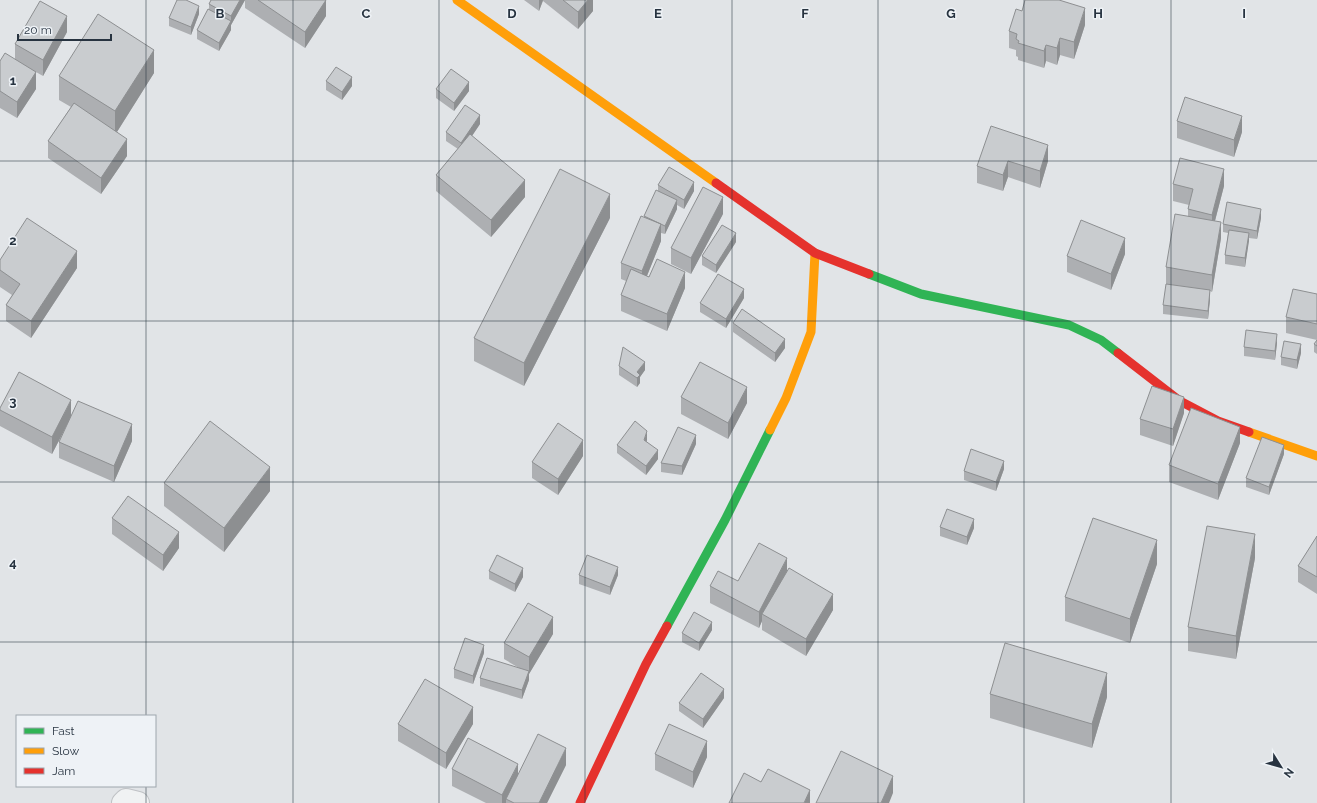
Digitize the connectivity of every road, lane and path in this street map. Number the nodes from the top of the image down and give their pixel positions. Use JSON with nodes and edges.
{"nodes":[{"id":1,"x":457,"y":0,"type":"edge"},
{"id":2,"x":815,"y":253,"type":"junction"},
{"id":3,"x":1317,"y":456,"type":"edge"},
{"id":4,"x":124,"y":803,"type":"edge"},
{"id":5,"x":138,"y":803,"type":"edge"},
{"id":6,"x":580,"y":803,"type":"edge"}],
"edges":[{"from":1,"to":2,"type":"street"},
{"from":2,"to":3,"type":"street"},
{"from":2,"to":6,"type":"street"},
{"from":4,"to":5,"type":"street"}]}
